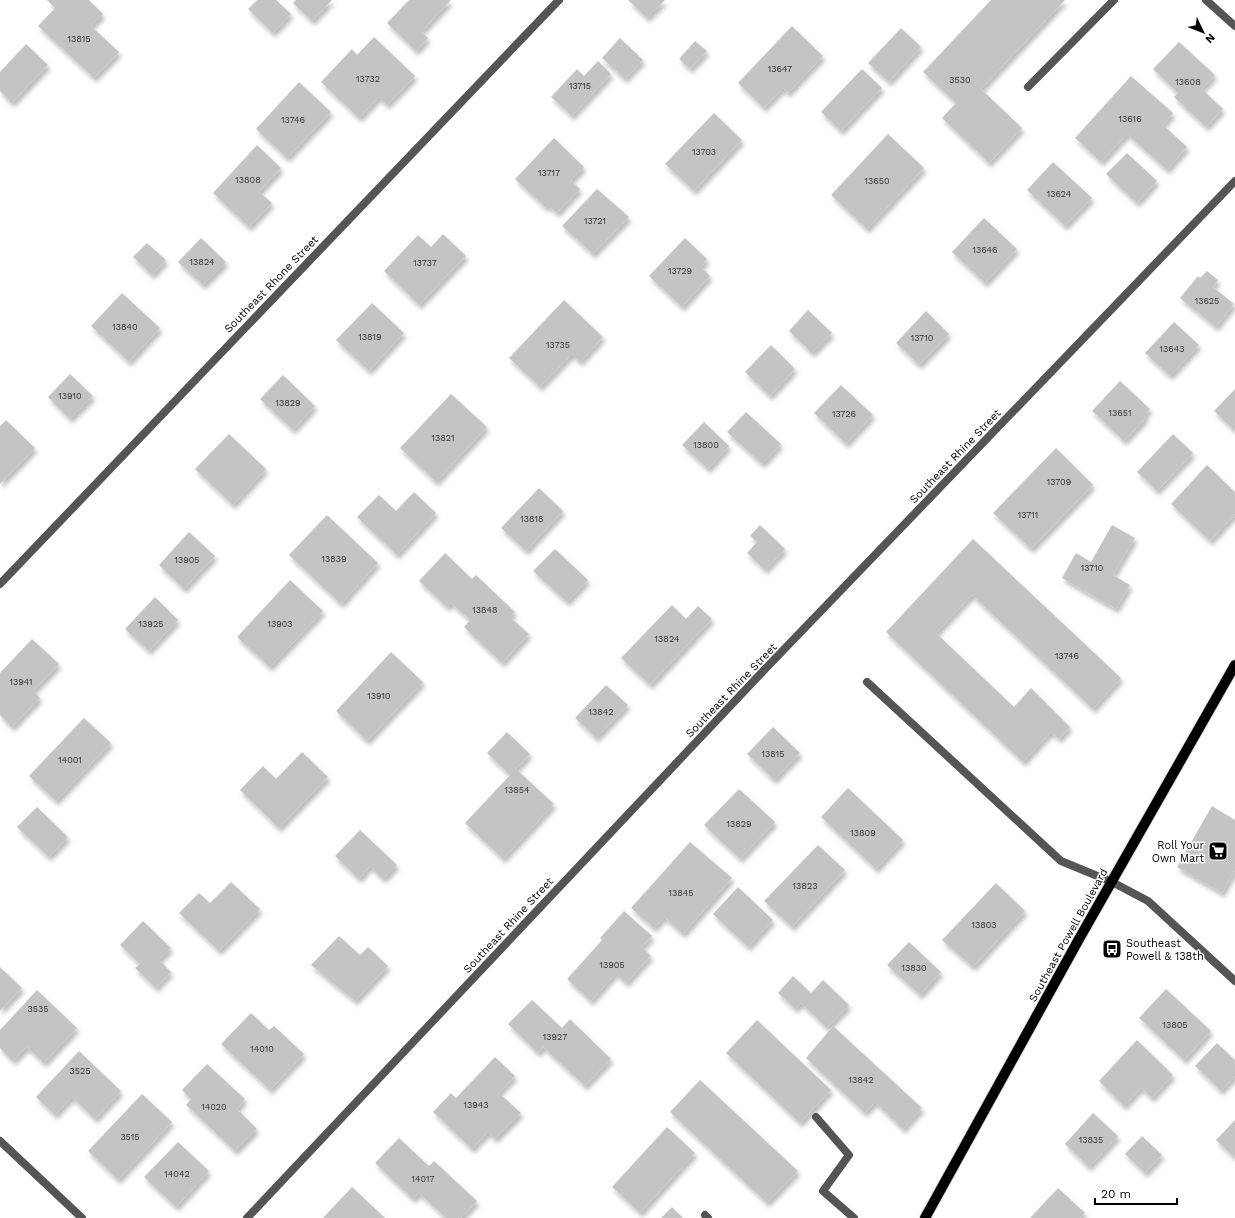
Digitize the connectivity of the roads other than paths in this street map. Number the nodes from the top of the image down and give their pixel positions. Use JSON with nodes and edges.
{"nodes":[{"id":1,"x":559,"y":0,"type":"edge"},
{"id":2,"x":1114,"y":0,"type":"edge"},
{"id":3,"x":1206,"y":0,"type":"edge"},
{"id":4,"x":1235,"y":26,"type":"edge"},
{"id":5,"x":1028,"y":88,"type":"dead end"},
{"id":6,"x":1235,"y":181,"type":"edge"},
{"id":7,"x":0,"y":584,"type":"edge"},
{"id":8,"x":1235,"y":665,"type":"edge"},
{"id":9,"x":867,"y":682,"type":"dead end"},
{"id":10,"x":1112,"y":882,"type":"junction"},
{"id":11,"x":1235,"y":981,"type":"edge"},
{"id":12,"x":816,"y":1117,"type":"dead end"},
{"id":13,"x":0,"y":1141,"type":"edge"},
{"id":14,"x":82,"y":1218,"type":"edge"},
{"id":15,"x":247,"y":1218,"type":"edge"},
{"id":16,"x":854,"y":1218,"type":"edge"},
{"id":17,"x":924,"y":1218,"type":"edge"}],
"edges":[{"from":1,"to":7,"type":"street","name":"Southeast Rhone Street"},
{"from":2,"to":5,"type":"street"},
{"from":3,"to":4,"type":"street"},
{"from":6,"to":15,"type":"street","name":"Southeast Rhine Street"},
{"from":8,"to":10,"type":"main road","name":"Southeast Powell Boulevard"},
{"from":9,"to":10,"type":"street"},
{"from":10,"to":11,"type":"street"},
{"from":10,"to":17,"type":"main road","name":"Southeast Powell Boulevard"},
{"from":12,"to":16,"type":"street"},
{"from":13,"to":14,"type":"street"}]}
